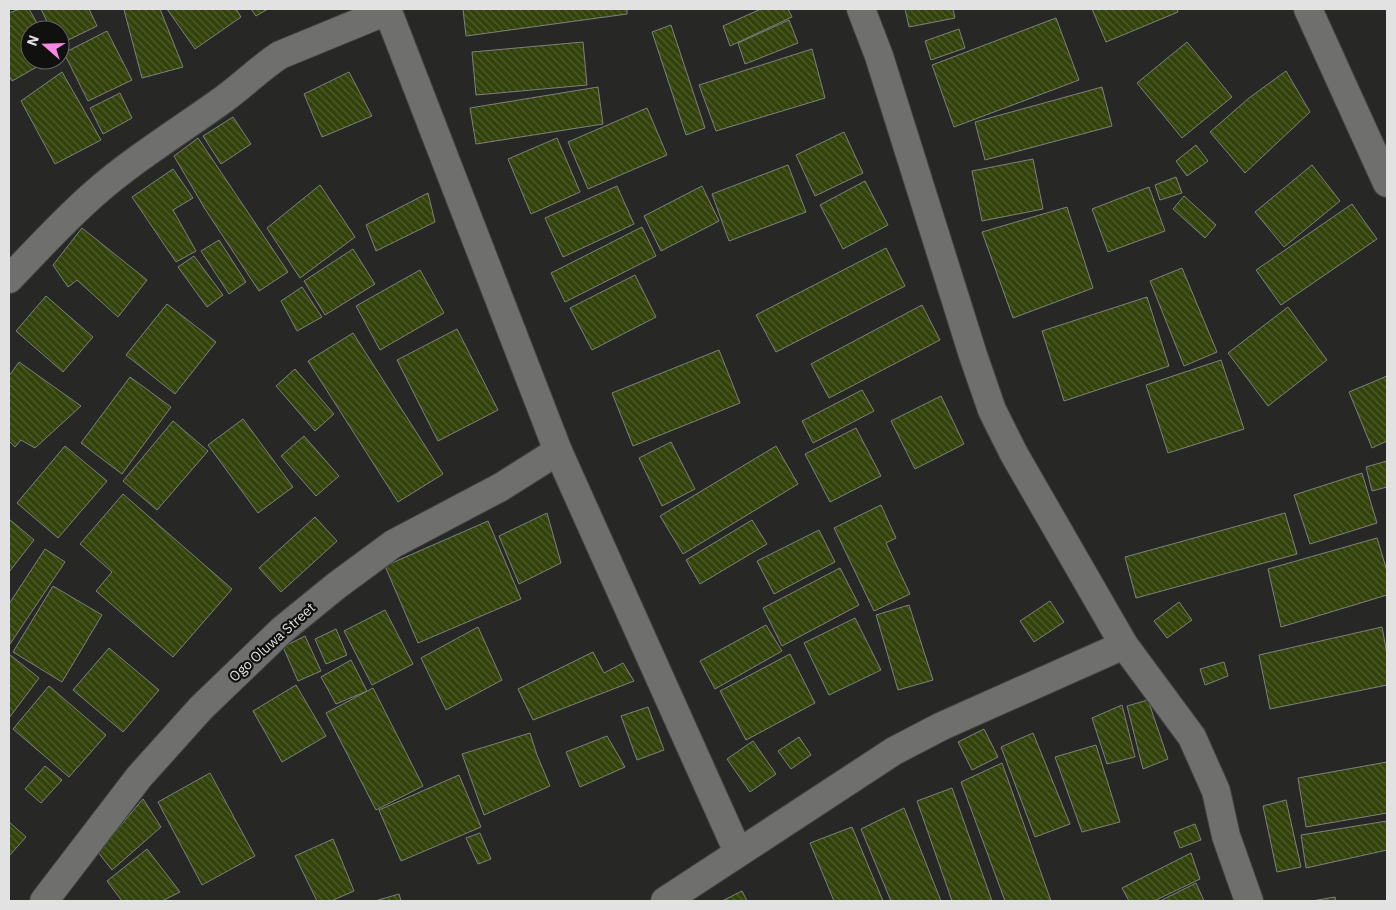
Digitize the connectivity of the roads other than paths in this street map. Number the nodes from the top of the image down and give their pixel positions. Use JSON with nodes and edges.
{"nodes":[{"id":1,"x":861,"y":9,"type":"edge"},
{"id":2,"x":1308,"y":9,"type":"edge"},
{"id":3,"x":387,"y":10,"type":"edge"},
{"id":4,"x":1387,"y":183,"type":"edge"},
{"id":5,"x":9,"y":279,"type":"edge"},
{"id":6,"x":558,"y":451,"type":"junction"},
{"id":7,"x":1124,"y":645,"type":"junction"},
{"id":8,"x":738,"y":852,"type":"junction"},
{"id":9,"x":44,"y":901,"type":"edge"},
{"id":10,"x":665,"y":901,"type":"edge"},
{"id":11,"x":1249,"y":901,"type":"edge"}],
"edges":[{"from":1,"to":7,"type":"street"},
{"from":2,"to":4,"type":"street"},
{"from":3,"to":5,"type":"street"},
{"from":3,"to":6,"type":"street"},
{"from":6,"to":8,"type":"street"},
{"from":6,"to":9,"type":"street","name":"Ogo Oluwa Street"},
{"from":7,"to":8,"type":"street"},
{"from":7,"to":11,"type":"street"},
{"from":8,"to":10,"type":"street"}]}
